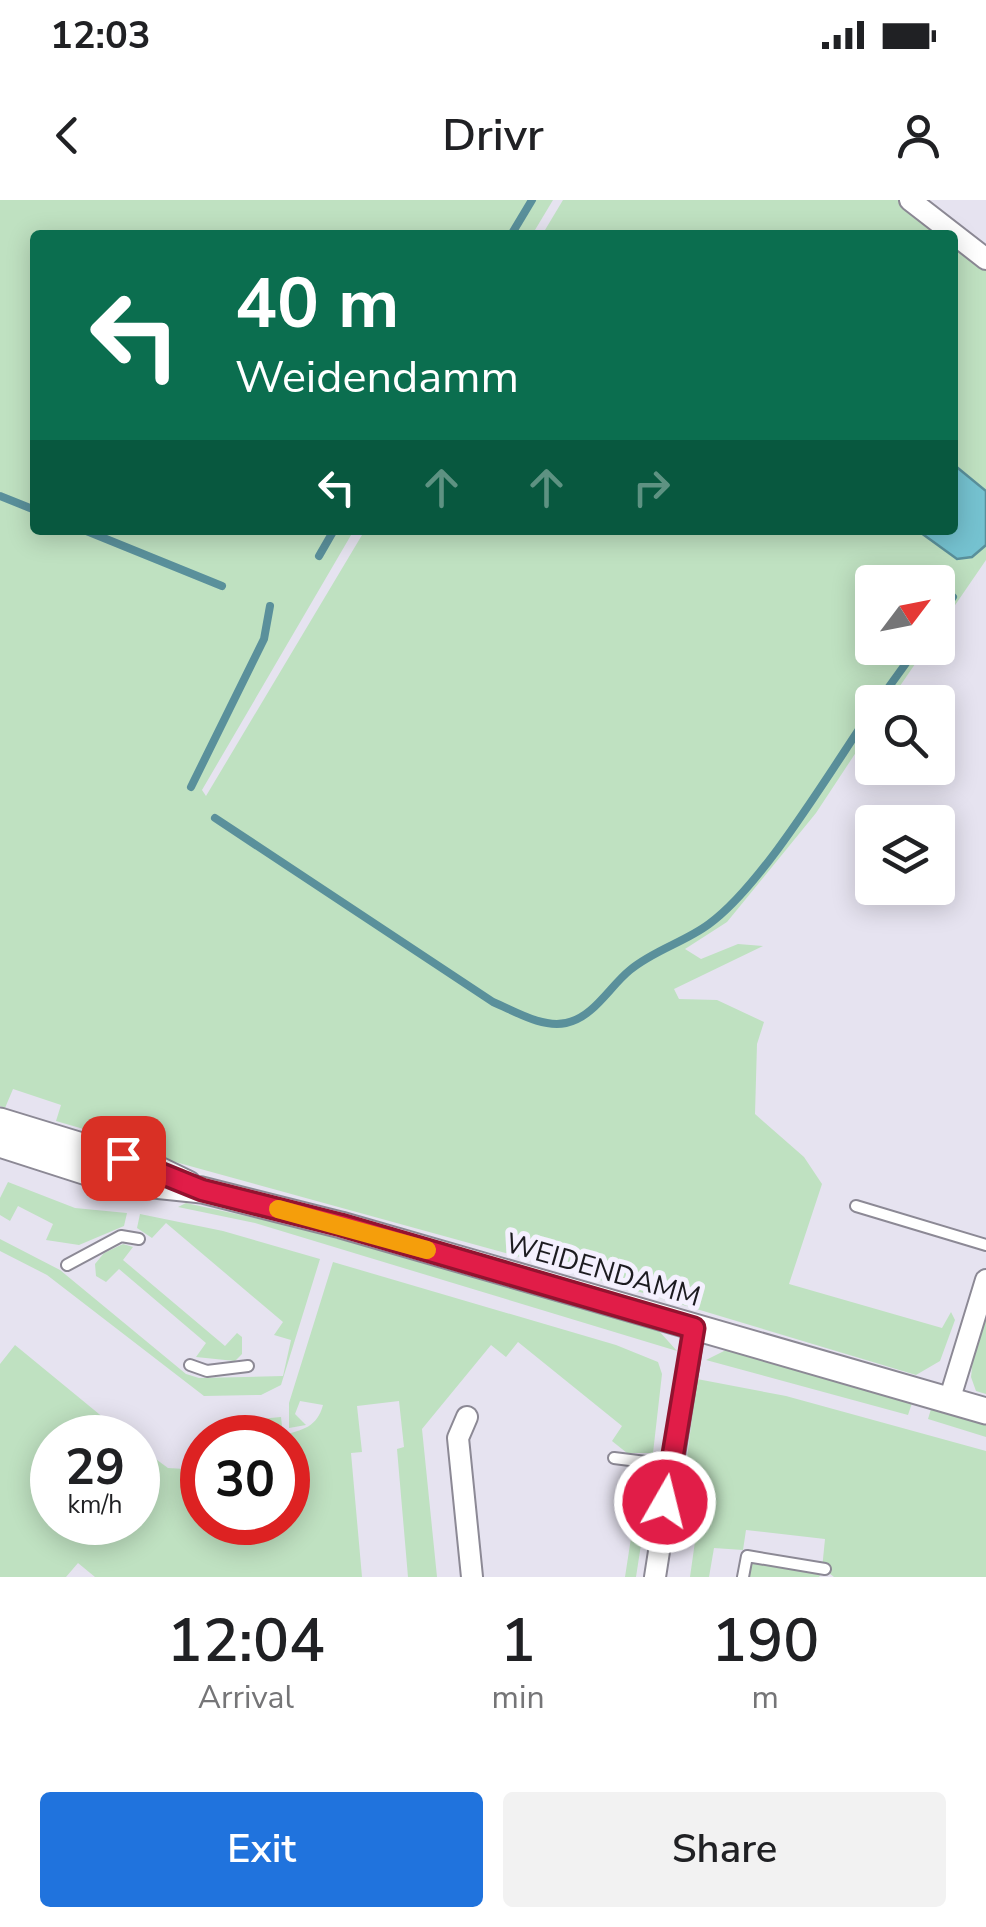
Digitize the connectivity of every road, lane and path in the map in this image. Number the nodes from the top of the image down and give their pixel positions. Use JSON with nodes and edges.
{"nodes":[{"id":1,"x":910,"y":200,"type":"edge"},
{"id":2,"x":949,"y":230,"type":"edge"},
{"id":3,"x":958,"y":237,"type":"edge"},
{"id":4,"x":986,"y":259,"type":"edge"},
{"id":5,"x":0,"y":1121,"type":"edge"},
{"id":6,"x":0,"y":1144,"type":"edge"},
{"id":7,"x":202,"y":1190,"type":"junction"},
{"id":8,"x":856,"y":1206,"type":"dead end"},
{"id":9,"x":138,"y":1240,"type":"dead end"},
{"id":10,"x":986,"y":1245,"type":"edge"},
{"id":11,"x":67,"y":1265,"type":"dead end"},
{"id":12,"x":986,"y":1280,"type":"edge"},
{"id":13,"x":694,"y":1328,"type":"junction"},
{"id":14,"x":190,"y":1365,"type":"dead end"},
{"id":15,"x":248,"y":1366,"type":"dead end"},
{"id":16,"x":948,"y":1401,"type":"junction"},
{"id":17,"x":986,"y":1411,"type":"edge"},
{"id":18,"x":467,"y":1418,"type":"dead end"},
{"id":19,"x":614,"y":1458,"type":"dead end"},
{"id":20,"x":670,"y":1464,"type":"junction"},
{"id":21,"x":825,"y":1570,"type":"dead end"},
{"id":22,"x":472,"y":1577,"type":"edge"},
{"id":23,"x":654,"y":1577,"type":"edge"},
{"id":24,"x":743,"y":1577,"type":"edge"}],
"edges":[{"from":1,"to":2,"type":"street"},
{"from":3,"to":4,"type":"street"},
{"from":5,"to":7,"type":"street","name":"WEIDENDAMM"},
{"from":6,"to":7,"type":"street","name":"WEIDENDAMM"},
{"from":7,"to":13,"type":"street","name":"WEIDENDAMM"},
{"from":8,"to":10,"type":"lane"},
{"from":9,"to":11,"type":"lane"},
{"from":12,"to":16,"type":"street"},
{"from":13,"to":16,"type":"street","name":"WEIDENDAMM"},
{"from":13,"to":20,"type":"street"},
{"from":14,"to":15,"type":"lane"},
{"from":16,"to":17,"type":"street","name":"WEIDENDAMM"},
{"from":18,"to":22,"type":"street"},
{"from":19,"to":20,"type":"lane"},
{"from":20,"to":23,"type":"street"},
{"from":21,"to":24,"type":"lane"}]}
